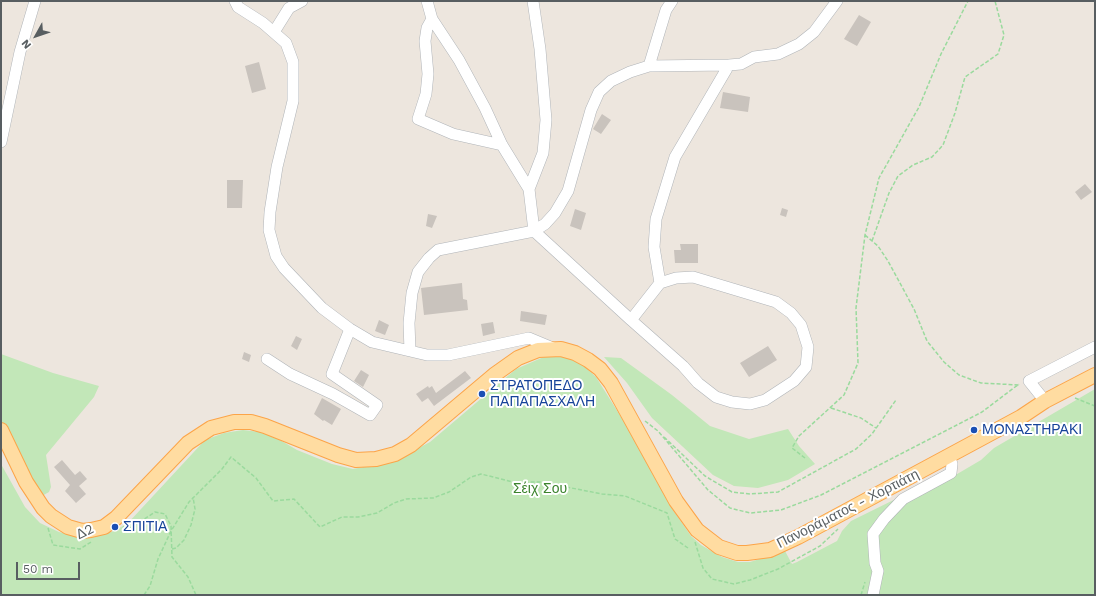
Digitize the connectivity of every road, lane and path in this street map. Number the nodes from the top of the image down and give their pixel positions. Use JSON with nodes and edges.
{"nodes":[{"id":1,"x":35,"y":1,"type":"edge"},
{"id":2,"x":235,"y":1,"type":"edge"},
{"id":3,"x":302,"y":1,"type":"edge"},
{"id":4,"x":427,"y":1,"type":"edge"},
{"id":5,"x":533,"y":1,"type":"edge"},
{"id":6,"x":672,"y":1,"type":"edge"},
{"id":7,"x":837,"y":1,"type":"edge"},
{"id":8,"x":968,"y":1,"type":"edge"},
{"id":9,"x":995,"y":1,"type":"edge"},
{"id":10,"x":289,"y":8,"type":"junction"},
{"id":11,"x":432,"y":19,"type":"junction"},
{"id":12,"x":262,"y":23,"type":"junction"},
{"id":13,"x":274,"y":32,"type":"junction"},
{"id":14,"x":729,"y":65,"type":"junction"},
{"id":15,"x":649,"y":66,"type":"junction"},
{"id":16,"x":1,"y":142,"type":"edge"},
{"id":17,"x":502,"y":145,"type":"junction"},
{"id":18,"x":529,"y":189,"type":"junction"},
{"id":19,"x":534,"y":231,"type":"junction"},
{"id":20,"x":865,"y":235,"type":"junction"},
{"id":21,"x":872,"y":241,"type":"junction"},
{"id":22,"x":660,"y":283,"type":"junction"},
{"id":23,"x":631,"y":320,"type":"junction"},
{"id":24,"x":350,"y":329,"type":"junction"},
{"id":25,"x":1095,"y":347,"type":"edge"},
{"id":26,"x":553,"y":348,"type":"junction"},
{"id":27,"x":410,"y":351,"type":"junction"},
{"id":28,"x":267,"y":359,"type":"dead end"},
{"id":29,"x":1095,"y":375,"type":"edge"},
{"id":30,"x":1024,"y":383,"type":"junction"},
{"id":31,"x":1068,"y":390,"type":"junction"},
{"id":32,"x":896,"y":400,"type":"dead end"},
{"id":33,"x":1046,"y":401,"type":"junction"},
{"id":34,"x":1095,"y":406,"type":"edge"},
{"id":35,"x":831,"y":408,"type":"junction"},
{"id":36,"x":630,"y":417,"type":"junction"},
{"id":37,"x":876,"y":428,"type":"junction"},
{"id":38,"x":1,"y":430,"type":"edge"},
{"id":39,"x":658,"y":431,"type":"junction"},
{"id":40,"x":949,"y":456,"type":"junction"},
{"id":41,"x":805,"y":458,"type":"dead end"},
{"id":42,"x":194,"y":497,"type":"junction"},
{"id":43,"x":43,"y":508,"type":"junction"},
{"id":44,"x":121,"y":527,"type":"dead end"},
{"id":45,"x":171,"y":531,"type":"junction"},
{"id":46,"x":92,"y":542,"type":"dead end"},
{"id":47,"x":688,"y":548,"type":"dead end"},
{"id":48,"x":172,"y":549,"type":"junction"},
{"id":49,"x":144,"y":595,"type":"edge"},
{"id":50,"x":196,"y":595,"type":"edge"},
{"id":51,"x":872,"y":595,"type":"edge"}],
"edges":[{"from":1,"to":16,"type":"street"},
{"from":2,"to":12,"type":"street"},
{"from":3,"to":10,"type":"street"},
{"from":4,"to":11,"type":"street"},
{"from":5,"to":18,"type":"street"},
{"from":6,"to":15,"type":"street"},
{"from":7,"to":14,"type":"street"},
{"from":8,"to":20,"type":"path"},
{"from":9,"to":21,"type":"path"},
{"from":10,"to":12,"type":"street"},
{"from":10,"to":13,"type":"street"},
{"from":11,"to":17,"type":"street"},
{"from":11,"to":17,"type":"street"},
{"from":12,"to":13,"type":"street"},
{"from":13,"to":24,"type":"street"},
{"from":14,"to":15,"type":"street"},
{"from":14,"to":22,"type":"street"},
{"from":15,"to":19,"type":"street"},
{"from":17,"to":18,"type":"street"},
{"from":18,"to":19,"type":"street"},
{"from":19,"to":23,"type":"street"},
{"from":19,"to":27,"type":"street"},
{"from":20,"to":21,"type":"path"},
{"from":20,"to":35,"type":"path"},
{"from":21,"to":30,"type":"path"},
{"from":22,"to":23,"type":"street"},
{"from":22,"to":23,"type":"street"},
{"from":24,"to":27,"type":"street"},
{"from":24,"to":28,"type":"street"},
{"from":25,"to":30,"type":"street"},
{"from":26,"to":27,"type":"street"},
{"from":26,"to":36,"type":"main road","name":"Πανοράματος - Χορτιάτη"},
{"from":26,"to":43,"type":"main road","name":"Πανοράματος - Χορτιάτη"},
{"from":29,"to":31,"type":"main road","name":"Πανοράματος - Χορτιάτη"},
{"from":30,"to":33,"type":"street"},
{"from":30,"to":39,"type":"path"},
{"from":31,"to":33,"type":"main road","name":"Πανοράματος - Χορτιάτη"},
{"from":31,"to":34,"type":"path"},
{"from":32,"to":37,"type":"path"},
{"from":33,"to":40,"type":"main road","name":"Πανοράματος - Χορτιάτη"},
{"from":35,"to":37,"type":"path"},
{"from":35,"to":41,"type":"path"},
{"from":36,"to":39,"type":"path"},
{"from":36,"to":40,"type":"main road","name":"Πανοράματος - Χορτιάτη"},
{"from":37,"to":39,"type":"path"},
{"from":38,"to":43,"type":"main road","name":"Πανοράματος - Χορτιάτη"},
{"from":40,"to":51,"type":"street"},
{"from":42,"to":45,"type":"path"},
{"from":42,"to":47,"type":"path"},
{"from":42,"to":48,"type":"path"},
{"from":43,"to":46,"type":"path","name":"Δ2"},
{"from":44,"to":45,"type":"path"},
{"from":45,"to":48,"type":"path"},
{"from":45,"to":49,"type":"path"},
{"from":48,"to":50,"type":"path"}]}
